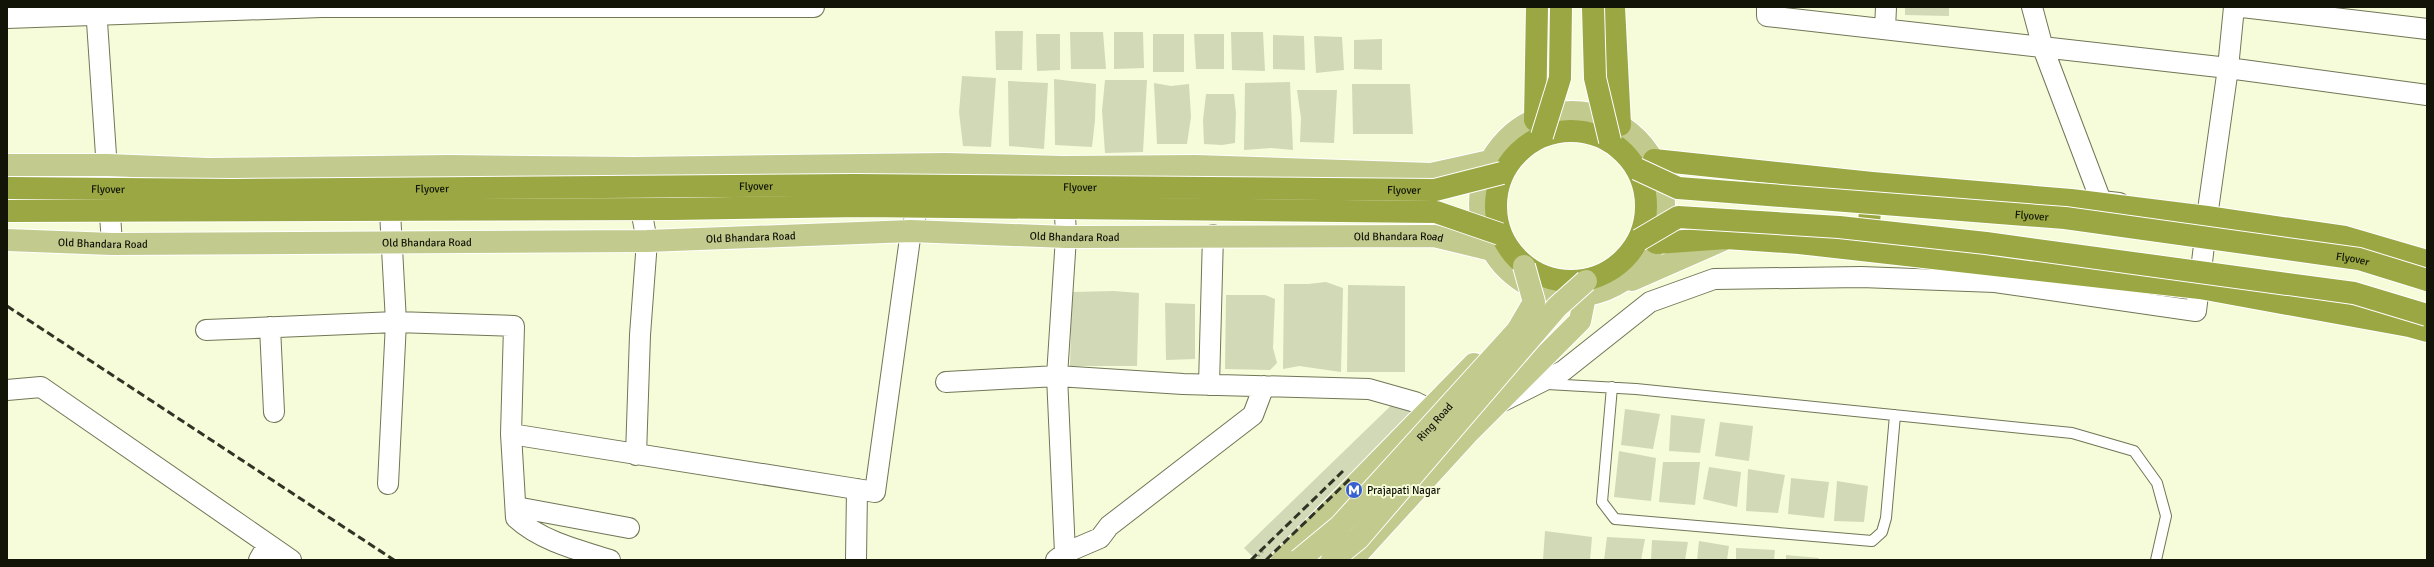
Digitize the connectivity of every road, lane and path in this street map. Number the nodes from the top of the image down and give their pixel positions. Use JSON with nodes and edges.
{"nodes":[{"id":1,"x":322,"y":7,"type":"edge"},
{"id":2,"x":464,"y":7,"type":"edge"},
{"id":3,"x":567,"y":7,"type":"edge"},
{"id":4,"x":676,"y":7,"type":"edge"},
{"id":5,"x":794,"y":7,"type":"edge"},
{"id":6,"x":814,"y":7,"type":"edge"},
{"id":7,"x":1537,"y":7,"type":"edge"},
{"id":8,"x":1561,"y":7,"type":"edge"},
{"id":9,"x":1593,"y":7,"type":"edge"},
{"id":10,"x":1614,"y":7,"type":"edge"},
{"id":11,"x":1767,"y":7,"type":"edge"},
{"id":12,"x":1886,"y":7,"type":"edge"},
{"id":13,"x":2032,"y":7,"type":"edge"},
{"id":14,"x":2234,"y":7,"type":"edge"},
{"id":15,"x":2242,"y":7,"type":"edge"},
{"id":16,"x":206,"y":9,"type":"edge"},
{"id":17,"x":96,"y":10,"type":"edge"},
{"id":18,"x":7,"y":18,"type":"edge"},
{"id":19,"x":2427,"y":28,"type":"edge"},
{"id":20,"x":1886,"y":29,"type":"junction"},
{"id":21,"x":2043,"y":48,"type":"junction"},
{"id":22,"x":2228,"y":68,"type":"junction"},
{"id":23,"x":2427,"y":95,"type":"edge"},
{"id":24,"x":1538,"y":128,"type":"junction"},
{"id":25,"x":1615,"y":133,"type":"junction"},
{"id":26,"x":1645,"y":164,"type":"junction"},
{"id":27,"x":7,"y":165,"type":"edge"},
{"id":28,"x":108,"y":165,"type":"junction"},
{"id":29,"x":912,"y":165,"type":"junction"},
{"id":30,"x":387,"y":167,"type":"junction"},
{"id":31,"x":1063,"y":167,"type":"junction"},
{"id":32,"x":1496,"y":167,"type":"junction"},
{"id":33,"x":634,"y":168,"type":"junction"},
{"id":34,"x":1872,"y":183,"type":"junction"},
{"id":35,"x":7,"y":188,"type":"edge"},
{"id":36,"x":7,"y":211,"type":"edge"},
{"id":37,"x":2207,"y":217,"type":"junction"},
{"id":38,"x":911,"y":232,"type":"junction"},
{"id":39,"x":1214,"y":235,"type":"junction"},
{"id":40,"x":1066,"y":237,"type":"junction"},
{"id":41,"x":1726,"y":238,"type":"junction"},
{"id":42,"x":7,"y":240,"type":"edge"},
{"id":43,"x":392,"y":241,"type":"junction"},
{"id":44,"x":647,"y":241,"type":"junction"},
{"id":45,"x":1496,"y":242,"type":"junction"},
{"id":46,"x":1648,"y":242,"type":"junction"},
{"id":47,"x":112,"y":244,"type":"junction"},
{"id":48,"x":1867,"y":251,"type":"junction"},
{"id":49,"x":2427,"y":261,"type":"edge"},
{"id":50,"x":1522,"y":273,"type":"junction"},
{"id":51,"x":2427,"y":280,"type":"edge"},
{"id":52,"x":1585,"y":288,"type":"junction"},
{"id":53,"x":2200,"y":288,"type":"junction"},
{"id":54,"x":2427,"y":315,"type":"edge"},
{"id":55,"x":1580,"y":321,"type":"junction"},
{"id":56,"x":396,"y":322,"type":"junction"},
{"id":57,"x":270,"y":327,"type":"junction"},
{"id":58,"x":206,"y":330,"type":"dead end"},
{"id":59,"x":2427,"y":331,"type":"edge"},
{"id":60,"x":1057,"y":376,"type":"junction"},
{"id":61,"x":946,"y":382,"type":"dead end"},
{"id":62,"x":1541,"y":384,"type":"junction"},
{"id":63,"x":1209,"y":385,"type":"junction"},
{"id":64,"x":1264,"y":386,"type":"junction"},
{"id":65,"x":1612,"y":387,"type":"junction"},
{"id":66,"x":7,"y":390,"type":"edge"},
{"id":67,"x":1498,"y":403,"type":"junction"},
{"id":68,"x":1429,"y":409,"type":"junction"},
{"id":69,"x":274,"y":412,"type":"dead end"},
{"id":70,"x":1895,"y":415,"type":"junction"},
{"id":71,"x":511,"y":434,"type":"junction"},
{"id":72,"x":636,"y":455,"type":"junction"},
{"id":73,"x":388,"y":484,"type":"dead end"},
{"id":74,"x":857,"y":489,"type":"junction"},
{"id":75,"x":516,"y":507,"type":"junction"},
{"id":76,"x":629,"y":528,"type":"dead end"},
{"id":77,"x":263,"y":552,"type":"edge"},
{"id":78,"x":1061,"y":556,"type":"edge"},
{"id":79,"x":290,"y":560,"type":"edge"},
{"id":80,"x":610,"y":560,"type":"edge"},
{"id":81,"x":856,"y":560,"type":"edge"},
{"id":82,"x":1282,"y":560,"type":"edge"},
{"id":83,"x":1299,"y":560,"type":"edge"},
{"id":84,"x":1332,"y":560,"type":"edge"},
{"id":85,"x":1352,"y":560,"type":"edge"},
{"id":86,"x":2156,"y":560,"type":"edge"}],
"edges":[{"from":1,"to":2,"type":"street"},
{"from":1,"to":16,"type":"street"},
{"from":2,"to":3,"type":"street"},
{"from":3,"to":4,"type":"street"},
{"from":4,"to":5,"type":"street"},
{"from":5,"to":6,"type":"street"},
{"from":7,"to":24,"type":"highway"},
{"from":8,"to":24,"type":"highway","bridge":true},
{"from":9,"to":25,"type":"highway","bridge":true},
{"from":10,"to":25,"type":"highway"},
{"from":11,"to":20,"type":"street"},
{"from":12,"to":20,"type":"street"},
{"from":13,"to":21,"type":"street"},
{"from":14,"to":22,"type":"street"},
{"from":15,"to":19,"type":"street"},
{"from":16,"to":17,"type":"street"},
{"from":17,"to":18,"type":"street"},
{"from":17,"to":28,"type":"street"},
{"from":20,"to":21,"type":"street"},
{"from":21,"to":22,"type":"street"},
{"from":21,"to":37,"type":"street"},
{"from":22,"to":23,"type":"street"},
{"from":22,"to":37,"type":"street"},
{"from":24,"to":25,"type":"highway","name":"Flyover"},
{"from":24,"to":32,"type":"highway","name":"Flyover"},
{"from":25,"to":26,"type":"highway","name":"Flyover"},
{"from":26,"to":34,"type":"highway"},
{"from":26,"to":46,"type":"highway","name":"Flyover"},
{"from":26,"to":51,"type":"highway","name":"Flyover","bridge":true},
{"from":27,"to":28,"type":"main road"},
{"from":28,"to":30,"type":"main road"},
{"from":28,"to":47,"type":"street"},
{"from":29,"to":31,"type":"main road"},
{"from":29,"to":33,"type":"main road"},
{"from":29,"to":38,"type":"street"},
{"from":30,"to":33,"type":"main road"},
{"from":30,"to":43,"type":"street"},
{"from":31,"to":32,"type":"main road"},
{"from":31,"to":40,"type":"street"},
{"from":32,"to":35,"type":"highway","name":"Flyover","bridge":true},
{"from":32,"to":45,"type":"highway","name":"Flyover"},
{"from":33,"to":44,"type":"street"},
{"from":34,"to":37,"type":"highway"},
{"from":34,"to":48,"type":"highway"},
{"from":36,"to":45,"type":"highway","name":"Flyover","bridge":true},
{"from":37,"to":49,"type":"highway"},
{"from":37,"to":53,"type":"street"},
{"from":38,"to":40,"type":"main road","name":"Old Bhandara Road"},
{"from":38,"to":44,"type":"main road","name":"Old Bhandara Road"},
{"from":38,"to":74,"type":"street"},
{"from":39,"to":40,"type":"main road","name":"Old Bhandara Road"},
{"from":39,"to":45,"type":"main road","name":"Old Bhandara Road"},
{"from":39,"to":63,"type":"street"},
{"from":40,"to":60,"type":"street"},
{"from":41,"to":46,"type":"highway"},
{"from":41,"to":48,"type":"highway"},
{"from":41,"to":55,"type":"main road"},
{"from":42,"to":47,"type":"main road","name":"Old Bhandara Road"},
{"from":43,"to":44,"type":"main road","name":"Old Bhandara Road"},
{"from":43,"to":47,"type":"main road","name":"Old Bhandara Road"},
{"from":43,"to":56,"type":"street"},
{"from":44,"to":72,"type":"street"},
{"from":45,"to":50,"type":"highway","name":"Flyover"},
{"from":46,"to":52,"type":"highway","name":"Flyover"},
{"from":46,"to":54,"type":"highway","name":"Flyover","bridge":true},
{"from":48,"to":53,"type":"highway"},
{"from":50,"to":52,"type":"highway","name":"Flyover"},
{"from":50,"to":68,"type":"main road","name":"Ring Road"},
{"from":50,"to":83,"type":"main road","name":"Ring Road","bridge":true},
{"from":52,"to":55,"type":"main road"},
{"from":52,"to":84,"type":"main road","name":"Ring Road","bridge":true},
{"from":53,"to":59,"type":"highway"},
{"from":53,"to":62,"type":"street"},
{"from":55,"to":67,"type":"main road"},
{"from":56,"to":57,"type":"street"},
{"from":56,"to":71,"type":"street"},
{"from":56,"to":73,"type":"street"},
{"from":57,"to":58,"type":"street"},
{"from":57,"to":69,"type":"street"},
{"from":60,"to":61,"type":"street"},
{"from":60,"to":63,"type":"street"},
{"from":60,"to":78,"type":"street"},
{"from":62,"to":65,"type":"lane"},
{"from":62,"to":67,"type":"street"},
{"from":63,"to":64,"type":"street"},
{"from":64,"to":68,"type":"street"},
{"from":64,"to":78,"type":"street"},
{"from":65,"to":70,"type":"lane"},
{"from":65,"to":70,"type":"lane"},
{"from":66,"to":77,"type":"street"},
{"from":67,"to":85,"type":"main road"},
{"from":68,"to":82,"type":"main road","name":"Ring Road"},
{"from":70,"to":86,"type":"lane"},
{"from":71,"to":72,"type":"street"},
{"from":71,"to":75,"type":"street"},
{"from":72,"to":74,"type":"street"},
{"from":74,"to":81,"type":"street"},
{"from":75,"to":76,"type":"street"},
{"from":75,"to":80,"type":"street"},
{"from":77,"to":79,"type":"street"}]}
